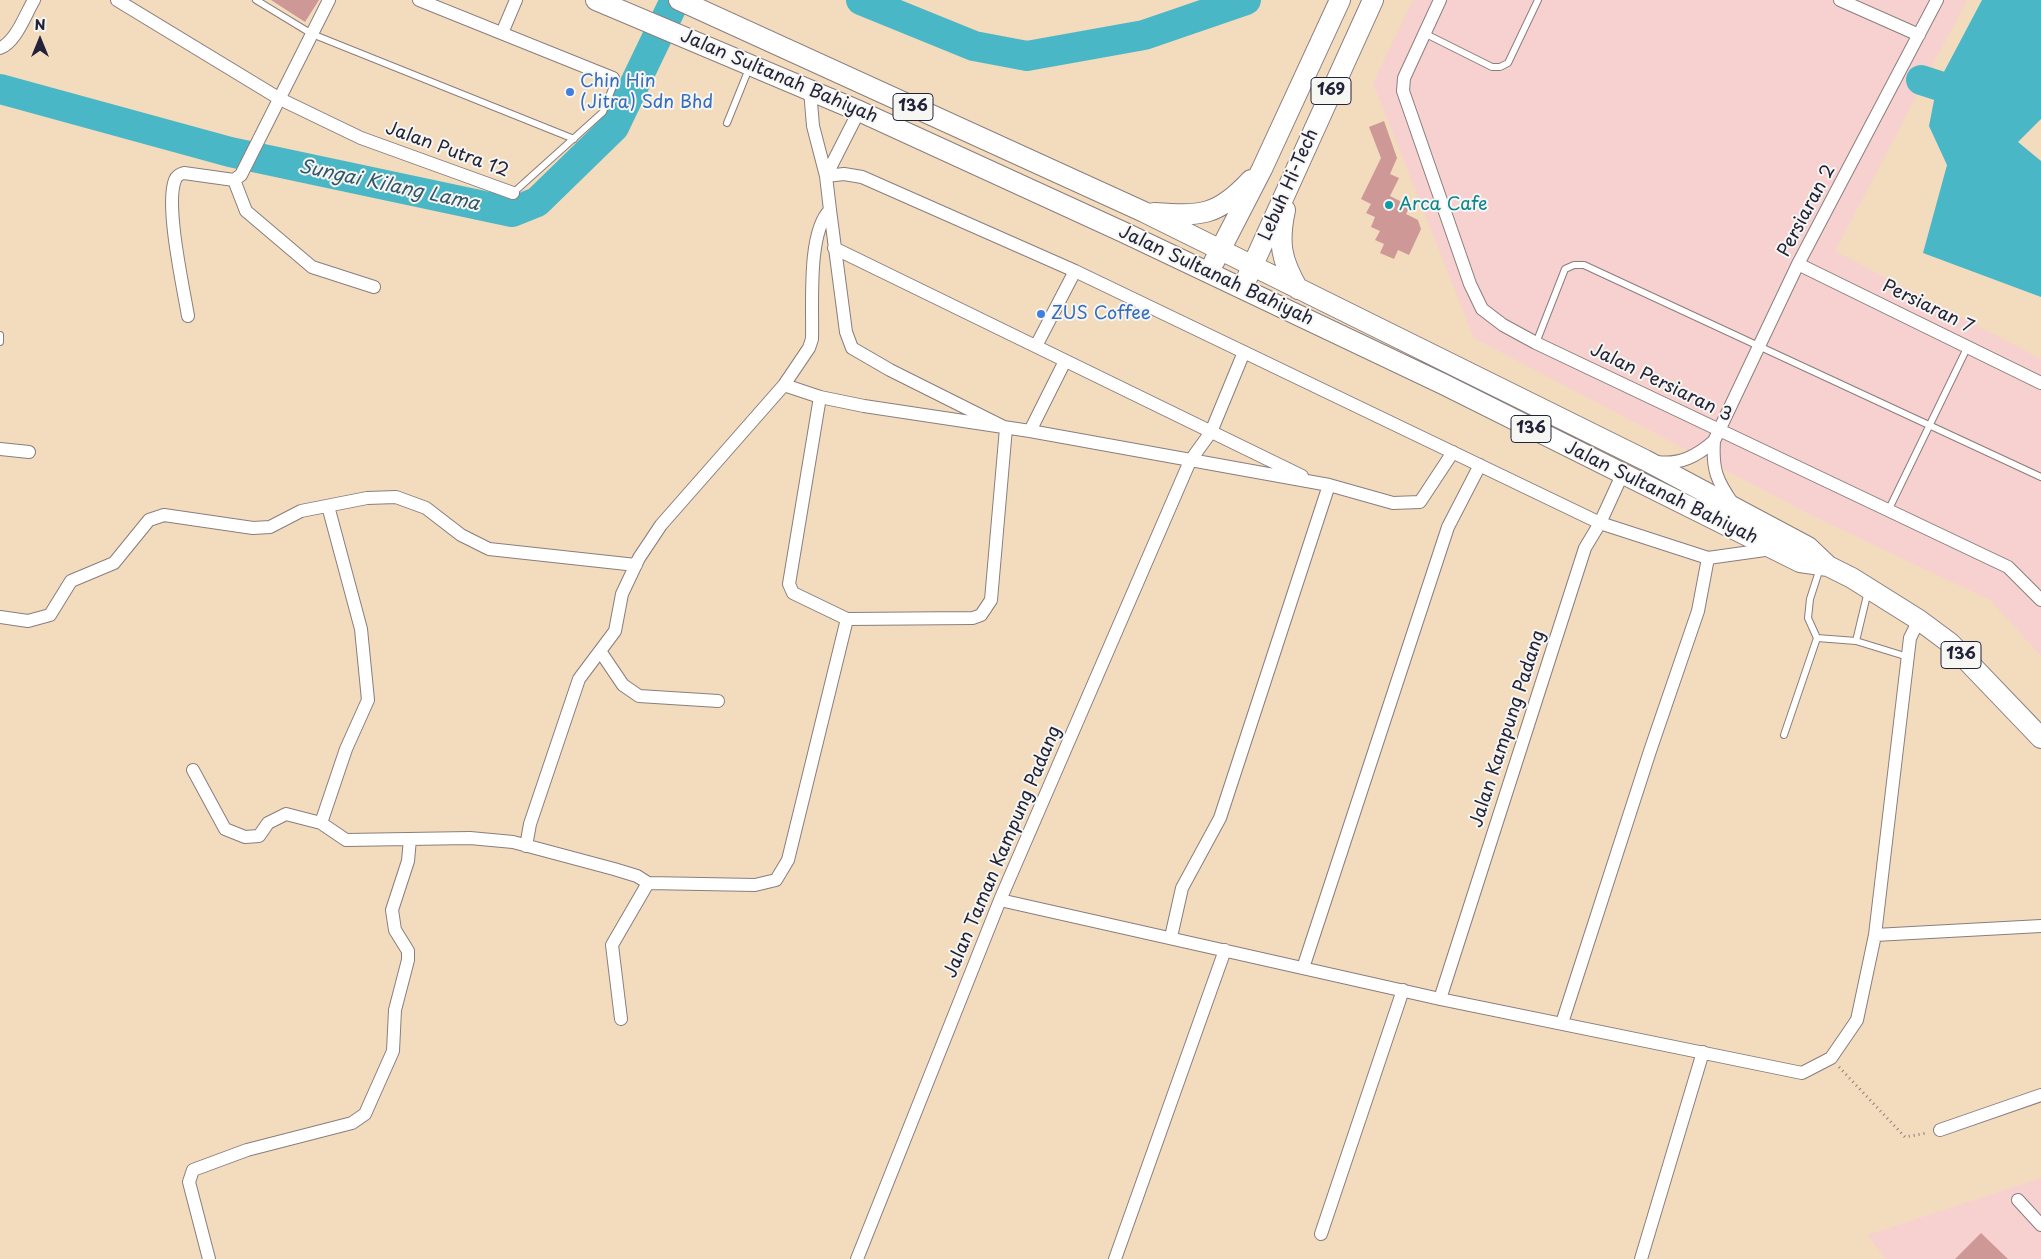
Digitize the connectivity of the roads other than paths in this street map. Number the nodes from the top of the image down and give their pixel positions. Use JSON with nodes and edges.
{"nodes":[{"id":1,"x":34,"y":0,"type":"edge"},
{"id":2,"x":116,"y":0,"type":"edge"},
{"id":3,"x":256,"y":0,"type":"edge"},
{"id":4,"x":329,"y":0,"type":"edge"},
{"id":5,"x":419,"y":0,"type":"edge"},
{"id":6,"x":516,"y":0,"type":"edge"},
{"id":7,"x":596,"y":0,"type":"edge"},
{"id":8,"x":1340,"y":0,"type":"edge"},
{"id":9,"x":1373,"y":0,"type":"edge"},
{"id":10,"x":1440,"y":0,"type":"edge"},
{"id":11,"x":1538,"y":0,"type":"edge"},
{"id":12,"x":1840,"y":0,"type":"edge"},
{"id":13,"x":1937,"y":0,"type":"edge"},
{"id":14,"x":681,"y":1,"type":"edge"},
{"id":15,"x":502,"y":33,"type":"junction"},
{"id":16,"x":1424,"y":33,"type":"junction"},
{"id":17,"x":312,"y":34,"type":"junction"},
{"id":18,"x":1919,"y":35,"type":"junction"},
{"id":19,"x":4,"y":47,"type":"edge"},
{"id":20,"x":750,"y":66,"type":"junction"},
{"id":21,"x":613,"y":78,"type":"joint"},
{"id":22,"x":810,"y":90,"type":"junction"},
{"id":23,"x":280,"y":99,"type":"junction"},
{"id":24,"x":859,"y":111,"type":"junction"},
{"id":25,"x":727,"y":123,"type":"dead end"},
{"id":26,"x":574,"y":138,"type":"junction"},
{"id":27,"x":1262,"y":169,"type":"junction"},
{"id":28,"x":826,"y":176,"type":"junction"},
{"id":29,"x":234,"y":180,"type":"junction"},
{"id":30,"x":1290,"y":183,"type":"junction"},
{"id":31,"x":513,"y":193,"type":"joint"},
{"id":32,"x":830,"y":210,"type":"junction"},
{"id":33,"x":1144,"y":212,"type":"junction"},
{"id":34,"x":834,"y":248,"type":"junction"},
{"id":35,"x":1220,"y":250,"type":"junction"},
{"id":36,"x":1798,"y":264,"type":"junction"},
{"id":37,"x":1252,"y":266,"type":"junction"},
{"id":38,"x":1075,"y":271,"type":"junction"},
{"id":39,"x":1209,"y":273,"type":"junction"},
{"id":40,"x":374,"y":287,"type":"dead end"},
{"id":41,"x":1242,"y":289,"type":"junction"},
{"id":42,"x":1298,"y":289,"type":"junction"},
{"id":43,"x":188,"y":316,"type":"dead end"},
{"id":44,"x":0,"y":335,"type":"edge"},
{"id":45,"x":0,"y":342,"type":"edge"},
{"id":46,"x":1536,"y":342,"type":"junction"},
{"id":47,"x":1759,"y":345,"type":"junction"},
{"id":48,"x":1036,"y":346,"type":"junction"},
{"id":49,"x":1968,"y":346,"type":"junction"},
{"id":50,"x":1244,"y":352,"type":"junction"},
{"id":51,"x":1065,"y":361,"type":"junction"},
{"id":52,"x":2041,"y":384,"type":"edge"},
{"id":53,"x":784,"y":385,"type":"junction"},
{"id":54,"x":820,"y":397,"type":"junction"},
{"id":55,"x":1930,"y":425,"type":"junction"},
{"id":56,"x":1006,"y":428,"type":"junction"},
{"id":57,"x":1030,"y":431,"type":"junction"},
{"id":58,"x":1211,"y":432,"type":"junction"},
{"id":59,"x":1716,"y":436,"type":"junction"},
{"id":60,"x":0,"y":449,"type":"edge"},
{"id":61,"x":29,"y":452,"type":"dead end"},
{"id":62,"x":1453,"y":452,"type":"junction"},
{"id":63,"x":1645,"y":460,"type":"junction"},
{"id":64,"x":1190,"y":461,"type":"junction"},
{"id":65,"x":1480,"y":465,"type":"junction"},
{"id":66,"x":1622,"y":475,"type":"junction"},
{"id":67,"x":2041,"y":478,"type":"edge"},
{"id":68,"x":1315,"y":482,"type":"junction"},
{"id":69,"x":1329,"y":485,"type":"junction"},
{"id":70,"x":328,"y":506,"type":"junction"},
{"id":71,"x":1736,"y":509,"type":"junction"},
{"id":72,"x":1888,"y":511,"type":"junction"},
{"id":73,"x":1600,"y":523,"type":"junction"},
{"id":74,"x":1773,"y":549,"type":"junction"},
{"id":75,"x":1708,"y":558,"type":"junction"},
{"id":76,"x":636,"y":564,"type":"junction"},
{"id":77,"x":1824,"y":566,"type":"junction"},
{"id":78,"x":1868,"y":588,"type":"junction"},
{"id":79,"x":2041,"y":600,"type":"edge"},
{"id":80,"x":0,"y":617,"type":"edge"},
{"id":81,"x":847,"y":619,"type":"junction"},
{"id":82,"x":1919,"y":620,"type":"junction"},
{"id":83,"x":1817,"y":638,"type":"junction"},
{"id":84,"x":1856,"y":641,"type":"junction"},
{"id":85,"x":600,"y":651,"type":"junction"},
{"id":86,"x":1908,"y":657,"type":"junction"},
{"id":87,"x":718,"y":701,"type":"dead end"},
{"id":88,"x":1784,"y":735,"type":"dead end"},
{"id":89,"x":2041,"y":738,"type":"edge"},
{"id":90,"x":193,"y":770,"type":"dead end"},
{"id":91,"x":322,"y":823,"type":"junction"},
{"id":92,"x":410,"y":839,"type":"junction"},
{"id":93,"x":526,"y":846,"type":"junction"},
{"id":94,"x":648,"y":883,"type":"junction"},
{"id":95,"x":1000,"y":900,"type":"junction"},
{"id":96,"x":2041,"y":926,"type":"edge"},
{"id":97,"x":1875,"y":935,"type":"junction"},
{"id":98,"x":1171,"y":937,"type":"junction"},
{"id":99,"x":1225,"y":950,"type":"junction"},
{"id":100,"x":1303,"y":968,"type":"junction"},
{"id":101,"x":1403,"y":990,"type":"junction"},
{"id":102,"x":1440,"y":999,"type":"junction"},
{"id":103,"x":620,"y":1019,"type":"dead end"},
{"id":104,"x":1562,"y":1023,"type":"junction"},
{"id":105,"x":1704,"y":1052,"type":"junction"},
{"id":106,"x":2041,"y":1095,"type":"edge"},
{"id":107,"x":1940,"y":1130,"type":"road end"},
{"id":108,"x":2018,"y":1200,"type":"dead end"},
{"id":109,"x":2041,"y":1225,"type":"edge"},
{"id":110,"x":1321,"y":1234,"type":"dead end"},
{"id":111,"x":209,"y":1259,"type":"edge"},
{"id":112,"x":856,"y":1259,"type":"edge"},
{"id":113,"x":1115,"y":1259,"type":"edge"},
{"id":114,"x":1641,"y":1259,"type":"edge"}],
"edges":[{"from":1,"to":19,"type":"street"},
{"from":2,"to":23,"type":"street","name":"Jalan Putra 12"},
{"from":3,"to":17,"type":"lane"},
{"from":4,"to":17,"type":"street"},
{"from":5,"to":15,"type":"street"},
{"from":6,"to":15,"type":"street"},
{"from":7,"to":20,"type":"main road","name":"Jalan Sultanah Bahiyah","number":"136"},
{"from":8,"to":27,"type":"main road","name":"Lebuh Hi-Tech","number":"169"},
{"from":9,"to":30,"type":"main road","name":"Lebuh Hi-Tech","number":"169"},
{"from":10,"to":16,"type":"street"},
{"from":11,"to":16,"type":"lane"},
{"from":12,"to":18,"type":"street"},
{"from":13,"to":18,"type":"street","name":"Persiaran 2"},
{"from":14,"to":33,"type":"main road","name":"Jalan Sultanah Bahiyah","number":"136"},
{"from":15,"to":21,"type":"street"},
{"from":16,"to":46,"type":"street","name":"Jalan Persiaran 3"},
{"from":17,"to":23,"type":"street"},
{"from":17,"to":26,"type":"lane"},
{"from":18,"to":36,"type":"street","name":"Persiaran 2"},
{"from":20,"to":22,"type":"main road","name":"Jalan Sultanah Bahiyah","number":"136"},
{"from":20,"to":25,"type":"lane"},
{"from":21,"to":26,"type":"lane","name":"Jalan Putra 12"},
{"from":22,"to":24,"type":"main road","name":"Jalan Sultanah Bahiyah","number":"136"},
{"from":22,"to":28,"type":"street"},
{"from":23,"to":29,"type":"street"},
{"from":23,"to":31,"type":"street","name":"Jalan Putra 12"},
{"from":24,"to":28,"type":"street"},
{"from":24,"to":39,"type":"main road","name":"Jalan Sultanah Bahiyah","number":"136"},
{"from":26,"to":31,"type":"lane","name":"Jalan Putra 12"},
{"from":27,"to":33,"type":"main road"},
{"from":27,"to":35,"type":"main road","name":"Lebuh Hi-Tech","number":"169"},
{"from":28,"to":32,"type":"street"},
{"from":28,"to":38,"type":"street"},
{"from":29,"to":40,"type":"street"},
{"from":29,"to":43,"type":"street"},
{"from":30,"to":37,"type":"main road","name":"Lebuh Hi-Tech","number":"169"},
{"from":30,"to":42,"type":"main road"},
{"from":32,"to":34,"type":"street"},
{"from":32,"to":53,"type":"street"},
{"from":33,"to":35,"type":"main road","name":"Jalan Sultanah Bahiyah","number":"136"},
{"from":34,"to":48,"type":"street"},
{"from":34,"to":56,"type":"street"},
{"from":35,"to":37,"type":"main road","name":"Jalan Sultanah Bahiyah","number":"136"},
{"from":35,"to":39,"type":"main road","name":"Lebuh Hi-Tech","number":"169"},
{"from":36,"to":47,"type":"street","name":"Persiaran 2"},
{"from":36,"to":49,"type":"street","name":"Persiaran 7"},
{"from":37,"to":41,"type":"main road","name":"Lebuh Hi-Tech","number":"169"},
{"from":37,"to":42,"type":"main road","name":"Jalan Sultanah Bahiyah","number":"136"},
{"from":38,"to":48,"type":"street"},
{"from":38,"to":50,"type":"street"},
{"from":39,"to":41,"type":"main road","name":"Jalan Sultanah Bahiyah","number":"136"},
{"from":41,"to":66,"type":"main road","name":"Jalan Sultanah Bahiyah","number":"136"},
{"from":42,"to":63,"type":"main road","name":"Jalan Sultanah Bahiyah","number":"136"},
{"from":44,"to":45,"type":"lane"},
{"from":46,"to":47,"type":"lane"},
{"from":46,"to":59,"type":"street","name":"Jalan Persiaran 3"},
{"from":47,"to":55,"type":"lane"},
{"from":47,"to":59,"type":"street","name":"Persiaran 2"},
{"from":48,"to":51,"type":"street"},
{"from":49,"to":52,"type":"street","name":"Persiaran 7"},
{"from":49,"to":55,"type":"lane"},
{"from":50,"to":58,"type":"street","name":"Jalan Taman Kampung Padang"},
{"from":50,"to":62,"type":"street"},
{"from":51,"to":57,"type":"street"},
{"from":51,"to":58,"type":"street"},
{"from":53,"to":54,"type":"street"},
{"from":53,"to":76,"type":"street"},
{"from":54,"to":56,"type":"street"},
{"from":54,"to":81,"type":"street"},
{"from":55,"to":67,"type":"lane"},
{"from":55,"to":72,"type":"lane"},
{"from":56,"to":57,"type":"street"},
{"from":56,"to":81,"type":"street"},
{"from":57,"to":64,"type":"street"},
{"from":58,"to":64,"type":"street","name":"Jalan Taman Kampung Padang"},
{"from":58,"to":68,"type":"street"},
{"from":59,"to":63,"type":"street"},
{"from":59,"to":71,"type":"street"},
{"from":59,"to":72,"type":"street","name":"Jalan Persiaran 3"},
{"from":60,"to":61,"type":"street"},
{"from":62,"to":65,"type":"street"},
{"from":62,"to":69,"type":"street"},
{"from":63,"to":71,"type":"main road","name":"Jalan Sultanah Bahiyah","number":"136"},
{"from":64,"to":68,"type":"street"},
{"from":64,"to":95,"type":"street","name":"Jalan Taman Kampung Padang"},
{"from":65,"to":73,"type":"street"},
{"from":65,"to":100,"type":"street"},
{"from":66,"to":73,"type":"street","name":"Jalan Kampung Padang"},
{"from":66,"to":74,"type":"main road","name":"Jalan Sultanah Bahiyah","number":"136"},
{"from":68,"to":69,"type":"street"},
{"from":69,"to":98,"type":"street"},
{"from":70,"to":76,"type":"street"},
{"from":70,"to":80,"type":"street"},
{"from":70,"to":91,"type":"street"},
{"from":71,"to":77,"type":"main road","name":"Jalan Sultanah Bahiyah","number":"136"},
{"from":72,"to":79,"type":"street","name":"Jalan Persiaran 3"},
{"from":73,"to":75,"type":"street"},
{"from":73,"to":102,"type":"street","name":"Jalan Kampung Padang"},
{"from":74,"to":75,"type":"street"},
{"from":74,"to":77,"type":"main road","name":"Jalan Sultanah Bahiyah","number":"136"},
{"from":75,"to":104,"type":"street"},
{"from":76,"to":85,"type":"street"},
{"from":77,"to":78,"type":"main road","name":"Jalan Sultanah Bahiyah","number":"136"},
{"from":77,"to":83,"type":"lane"},
{"from":78,"to":82,"type":"main road","name":"Jalan Sultanah Bahiyah","number":"136"},
{"from":78,"to":84,"type":"lane"},
{"from":81,"to":94,"type":"street"},
{"from":82,"to":86,"type":"street"},
{"from":82,"to":89,"type":"main road","name":"Jalan Sultanah Bahiyah","number":"136"},
{"from":83,"to":84,"type":"lane"},
{"from":83,"to":88,"type":"lane"},
{"from":84,"to":86,"type":"lane"},
{"from":85,"to":87,"type":"street"},
{"from":85,"to":93,"type":"street"},
{"from":86,"to":97,"type":"street"},
{"from":90,"to":91,"type":"street"},
{"from":91,"to":92,"type":"street"},
{"from":92,"to":93,"type":"street"},
{"from":92,"to":111,"type":"street"},
{"from":93,"to":94,"type":"street"},
{"from":94,"to":103,"type":"street"},
{"from":95,"to":98,"type":"street"},
{"from":95,"to":112,"type":"street","name":"Jalan Taman Kampung Padang"},
{"from":96,"to":97,"type":"street"},
{"from":97,"to":105,"type":"street"},
{"from":98,"to":99,"type":"street"},
{"from":99,"to":100,"type":"street"},
{"from":99,"to":113,"type":"street"},
{"from":100,"to":101,"type":"street"},
{"from":101,"to":102,"type":"street"},
{"from":101,"to":110,"type":"street"},
{"from":102,"to":104,"type":"street"},
{"from":104,"to":105,"type":"street"},
{"from":105,"to":114,"type":"street"},
{"from":106,"to":107,"type":"street"},
{"from":108,"to":109,"type":"street"}]}
